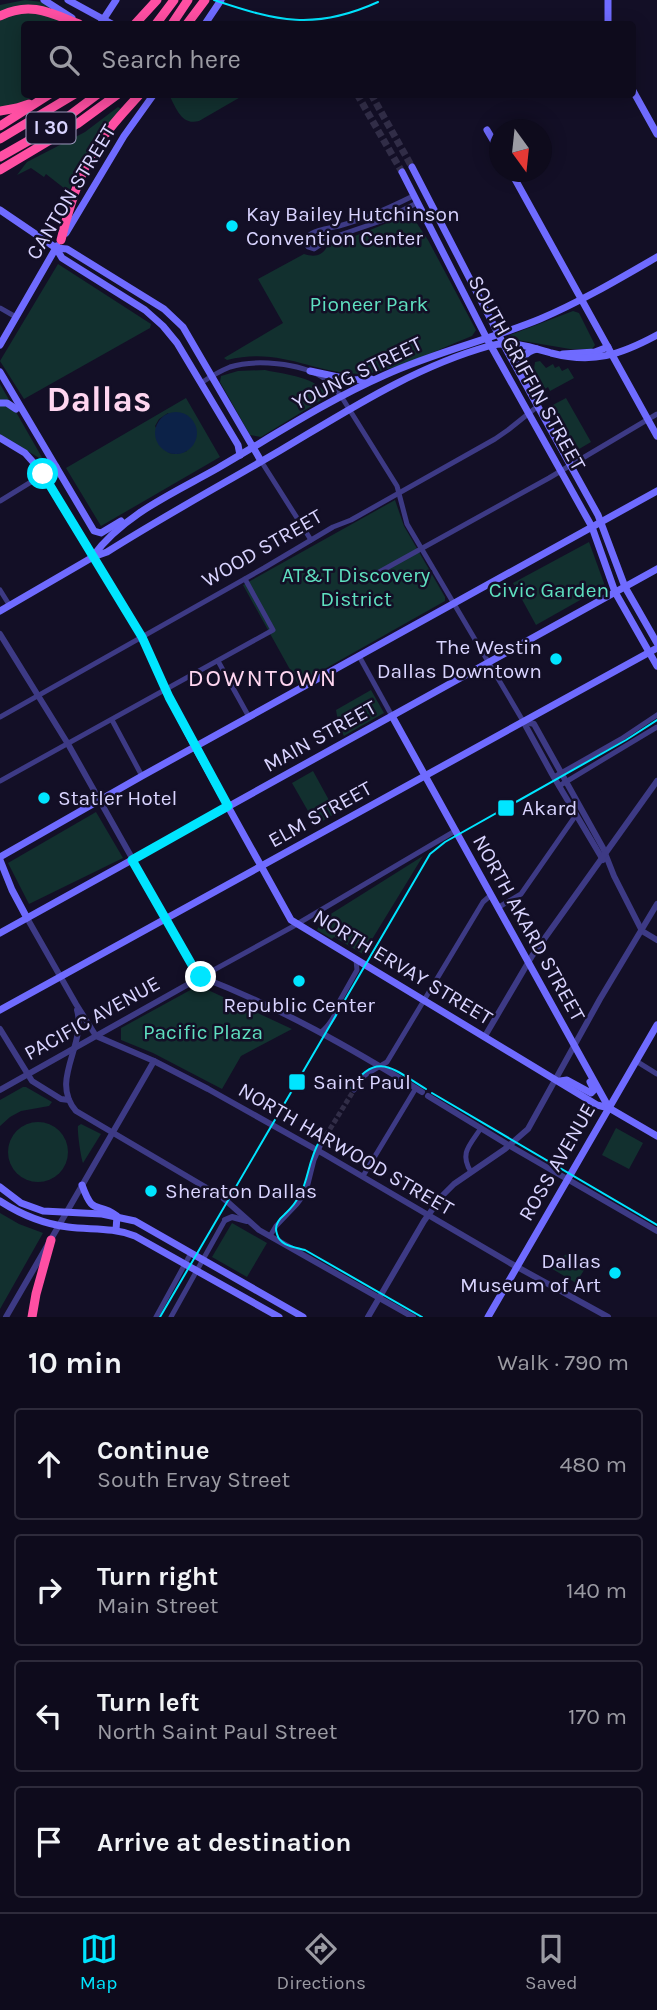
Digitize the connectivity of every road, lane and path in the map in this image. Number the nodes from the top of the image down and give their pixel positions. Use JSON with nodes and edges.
{"nodes":[{"id":1,"x":44,"y":0,"type":"edge"},
{"id":2,"x":68,"y":0,"type":"edge"},
{"id":3,"x":116,"y":0,"type":"edge"},
{"id":4,"x":157,"y":0,"type":"edge"},
{"id":5,"x":174,"y":0,"type":"edge"},
{"id":6,"x":188,"y":0,"type":"edge"},
{"id":7,"x":205,"y":0,"type":"edge"},
{"id":8,"x":221,"y":0,"type":"edge"},
{"id":9,"x":608,"y":0,"type":"edge"},
{"id":10,"x":215,"y":9,"type":"junction"},
{"id":11,"x":0,"y":16,"type":"edge"},
{"id":12,"x":72,"y":21,"type":"edge"},
{"id":13,"x":76,"y":21,"type":"edge"},
{"id":14,"x":100,"y":21,"type":"edge"},
{"id":15,"x":103,"y":21,"type":"edge"},
{"id":16,"x":138,"y":21,"type":"edge"},
{"id":17,"x":158,"y":21,"type":"edge"},
{"id":18,"x":174,"y":21,"type":"edge"},
{"id":19,"x":189,"y":21,"type":"edge"},
{"id":20,"x":207,"y":21,"type":"edge"},
{"id":21,"x":213,"y":21,"type":"edge"},
{"id":22,"x":608,"y":21,"type":"edge"},
{"id":23,"x":636,"y":96,"type":"edge"},
{"id":24,"x":43,"y":98,"type":"edge"},
{"id":25,"x":45,"y":98,"type":"edge"},
{"id":26,"x":68,"y":98,"type":"edge"},
{"id":27,"x":93,"y":98,"type":"edge"},
{"id":28,"x":113,"y":98,"type":"edge"},
{"id":29,"x":136,"y":98,"type":"edge"},
{"id":30,"x":151,"y":98,"type":"edge"},
{"id":31,"x":0,"y":111,"type":"edge"},
{"id":32,"x":0,"y":126,"type":"edge"},
{"id":33,"x":487,"y":130,"type":"dead end"},
{"id":34,"x":489,"y":134,"type":"edge"},
{"id":35,"x":657,"y":134,"type":"edge"},
{"id":36,"x":0,"y":139,"type":"edge"},
{"id":37,"x":0,"y":157,"type":"edge"},
{"id":38,"x":412,"y":167,"type":"tunnel mouth"},
{"id":39,"x":0,"y":170,"type":"edge"},
{"id":40,"x":402,"y":173,"type":"tunnel mouth"},
{"id":41,"x":517,"y":182,"type":"edge"},
{"id":42,"x":415,"y":200,"type":"junction"},
{"id":43,"x":431,"y":202,"type":"junction"},
{"id":44,"x":0,"y":210,"type":"edge"},
{"id":45,"x":311,"y":234,"type":"junction"},
{"id":46,"x":448,"y":234,"type":"junction"},
{"id":47,"x":436,"y":242,"type":"junction"},
{"id":48,"x":59,"y":244,"type":"junction"},
{"id":49,"x":320,"y":245,"type":"junction"},
{"id":50,"x":657,"y":257,"type":"edge"},
{"id":51,"x":581,"y":299,"type":"junction"},
{"id":52,"x":0,"y":308,"type":"edge"},
{"id":53,"x":16,"y":317,"type":"junction"},
{"id":54,"x":498,"y":333,"type":"junction"},
{"id":55,"x":657,"y":335,"type":"edge"},
{"id":56,"x":486,"y":337,"type":"junction"},
{"id":57,"x":503,"y":343,"type":"junction"},
{"id":58,"x":0,"y":345,"type":"edge"},
{"id":59,"x":490,"y":345,"type":"junction"},
{"id":60,"x":607,"y":347,"type":"junction"},
{"id":61,"x":537,"y":349,"type":"junction"},
{"id":62,"x":559,"y":355,"type":"junction"},
{"id":63,"x":612,"y":355,"type":"junction"},
{"id":64,"x":310,"y":371,"type":"junction"},
{"id":65,"x":0,"y":372,"type":"edge"},
{"id":66,"x":520,"y":373,"type":"junction"},
{"id":67,"x":212,"y":376,"type":"junction"},
{"id":68,"x":375,"y":379,"type":"junction"},
{"id":69,"x":201,"y":383,"type":"junction"},
{"id":70,"x":8,"y":385,"type":"junction"},
{"id":71,"x":341,"y":396,"type":"junction"},
{"id":72,"x":0,"y":404,"type":"edge"},
{"id":73,"x":538,"y":406,"type":"junction"},
{"id":74,"x":349,"y":409,"type":"junction"},
{"id":75,"x":528,"y":414,"type":"junction"},
{"id":76,"x":657,"y":414,"type":"edge"},
{"id":77,"x":648,"y":420,"type":"junction"},
{"id":78,"x":657,"y":436,"type":"edge"},
{"id":79,"x":0,"y":438,"type":"edge"},
{"id":80,"x":253,"y":447,"type":"junction"},
{"id":81,"x":240,"y":455,"type":"junction"},
{"id":82,"x":261,"y":461,"type":"junction"},
{"id":83,"x":570,"y":465,"type":"junction"},
{"id":84,"x":57,"y":466,"type":"junction"},
{"id":85,"x":561,"y":471,"type":"junction"},
{"id":86,"x":43,"y":474,"type":"junction"},
{"id":87,"x":657,"y":491,"type":"edge"},
{"id":88,"x":398,"y":493,"type":"junction"},
{"id":89,"x":0,"y":501,"type":"edge"},
{"id":90,"x":144,"y":510,"type":"junction"},
{"id":91,"x":601,"y":522,"type":"junction"},
{"id":92,"x":592,"y":527,"type":"junction"},
{"id":93,"x":311,"y":540,"type":"junction"},
{"id":94,"x":421,"y":549,"type":"junction"},
{"id":95,"x":93,"y":557,"type":"junction"},
{"id":96,"x":657,"y":569,"type":"edge"},
{"id":97,"x":372,"y":576,"type":"dead end"},
{"id":98,"x":245,"y":579,"type":"junction"},
{"id":99,"x":625,"y":587,"type":"junction"},
{"id":100,"x":0,"y":590,"type":"edge"},
{"id":101,"x":615,"y":592,"type":"junction"},
{"id":102,"x":453,"y":603,"type":"junction"},
{"id":103,"x":10,"y":606,"type":"junction"},
{"id":104,"x":0,"y":611,"type":"edge"},
{"id":105,"x":0,"y":634,"type":"edge"},
{"id":106,"x":142,"y":637,"type":"junction"},
{"id":107,"x":657,"y":645,"type":"edge"},
{"id":108,"x":649,"y":652,"type":"junction"},
{"id":109,"x":359,"y":656,"type":"junction"},
{"id":110,"x":218,"y":661,"type":"junction"},
{"id":111,"x":488,"y":663,"type":"junction"},
{"id":112,"x":657,"y":666,"type":"edge"},
{"id":113,"x":166,"y":690,"type":"junction"},
{"id":114,"x":37,"y":696,"type":"junction"},
{"id":115,"x":657,"y":715,"type":"edge"},
{"id":116,"x":249,"y":716,"type":"junction"},
{"id":117,"x":392,"y":716,"type":"junction"},
{"id":118,"x":0,"y":717,"type":"edge"},
{"id":119,"x":112,"y":720,"type":"junction"},
{"id":120,"x":523,"y":721,"type":"junction"},
{"id":121,"x":657,"y":727,"type":"edge"},
{"id":122,"x":68,"y":744,"type":"junction"},
{"id":123,"x":195,"y":747,"type":"junction"},
{"id":124,"x":557,"y":775,"type":"junction"},
{"id":125,"x":142,"y":776,"type":"junction"},
{"id":126,"x":425,"y":776,"type":"junction"},
{"id":127,"x":0,"y":781,"type":"edge"},
{"id":128,"x":657,"y":781,"type":"edge"},
{"id":129,"x":562,"y":784,"type":"junction"},
{"id":130,"x":99,"y":801,"type":"junction"},
{"id":131,"x":228,"y":806,"type":"junction"},
{"id":132,"x":576,"y":815,"type":"junction"},
{"id":133,"x":455,"y":831,"type":"junction"},
{"id":134,"x":603,"y":855,"type":"junction"},
{"id":135,"x":0,"y":858,"type":"edge"},
{"id":136,"x":132,"y":860,"type":"junction"},
{"id":137,"x":261,"y":866,"type":"junction"},
{"id":138,"x":491,"y":895,"type":"junction"},
{"id":139,"x":657,"y":904,"type":"edge"},
{"id":140,"x":499,"y":907,"type":"junction"},
{"id":141,"x":27,"y":918,"type":"junction"},
{"id":142,"x":166,"y":919,"type":"junction"},
{"id":143,"x":296,"y":924,"type":"junction"},
{"id":144,"x":642,"y":931,"type":"junction"},
{"id":145,"x":0,"y":933,"type":"edge"},
{"id":146,"x":657,"y":940,"type":"edge"},
{"id":147,"x":356,"y":961,"type":"junction"},
{"id":148,"x":528,"y":962,"type":"junction"},
{"id":149,"x":60,"y":977,"type":"junction"},
{"id":150,"x":201,"y":977,"type":"junction"},
{"id":151,"x":424,"y":1000,"type":"junction"},
{"id":152,"x":76,"y":1004,"type":"junction"},
{"id":153,"x":0,"y":1010,"type":"edge"},
{"id":154,"x":657,"y":1025,"type":"edge"},
{"id":155,"x":0,"y":1029,"type":"edge"},
{"id":156,"x":321,"y":1032,"type":"junction"},
{"id":157,"x":96,"y":1035,"type":"junction"},
{"id":158,"x":485,"y":1036,"type":"junction"},
{"id":159,"x":573,"y":1046,"type":"junction"},
{"id":160,"x":75,"y":1048,"type":"junction"},
{"id":161,"x":154,"y":1061,"type":"junction"},
{"id":162,"x":636,"y":1061,"type":"junction"},
{"id":163,"x":380,"y":1066,"type":"junction"},
{"id":164,"x":587,"y":1070,"type":"junction"},
{"id":165,"x":657,"y":1073,"type":"edge"},
{"id":166,"x":26,"y":1074,"type":"junction"},
{"id":167,"x":557,"y":1080,"type":"junction"},
{"id":168,"x":0,"y":1090,"type":"edge"},
{"id":169,"x":354,"y":1090,"type":"tunnel mouth"},
{"id":170,"x":422,"y":1092,"type":"junction"},
{"id":171,"x":69,"y":1100,"type":"junction"},
{"id":172,"x":609,"y":1108,"type":"junction"},
{"id":173,"x":481,"y":1128,"type":"junction"},
{"id":174,"x":113,"y":1132,"type":"junction"},
{"id":175,"x":657,"y":1136,"type":"edge"},
{"id":176,"x":322,"y":1142,"type":"tunnel mouth"},
{"id":177,"x":510,"y":1146,"type":"junction"},
{"id":178,"x":318,"y":1150,"type":"junction"},
{"id":179,"x":471,"y":1172,"type":"junction"},
{"id":180,"x":363,"y":1176,"type":"junction"},
{"id":181,"x":567,"y":1179,"type":"junction"},
{"id":182,"x":82,"y":1185,"type":"junction"},
{"id":183,"x":0,"y":1186,"type":"edge"},
{"id":184,"x":0,"y":1201,"type":"edge"},
{"id":185,"x":67,"y":1212,"type":"junction"},
{"id":186,"x":85,"y":1213,"type":"junction"},
{"id":187,"x":428,"y":1215,"type":"junction"},
{"id":188,"x":117,"y":1216,"type":"junction"},
{"id":189,"x":225,"y":1220,"type":"joint"},
{"id":190,"x":249,"y":1222,"type":"junction"},
{"id":191,"x":60,"y":1225,"type":"junction"},
{"id":192,"x":84,"y":1227,"type":"junction"},
{"id":193,"x":116,"y":1230,"type":"junction"},
{"id":194,"x":657,"y":1231,"type":"edge"},
{"id":195,"x":270,"y":1236,"type":"junction"},
{"id":196,"x":51,"y":1240,"type":"junction"},
{"id":197,"x":191,"y":1253,"type":"junction"},
{"id":198,"x":204,"y":1261,"type":"junction"},
{"id":199,"x":187,"y":1264,"type":"junction"},
{"id":200,"x":516,"y":1266,"type":"junction"},
{"id":201,"x":198,"y":1271,"type":"junction"},
{"id":202,"x":379,"y":1298,"type":"junction"},
{"id":203,"x":6,"y":1317,"type":"edge"},
{"id":204,"x":32,"y":1317,"type":"edge"},
{"id":205,"x":156,"y":1317,"type":"edge"},
{"id":206,"x":171,"y":1317,"type":"edge"},
{"id":207,"x":279,"y":1317,"type":"edge"},
{"id":208,"x":303,"y":1317,"type":"edge"},
{"id":209,"x":368,"y":1317,"type":"edge"},
{"id":210,"x":413,"y":1317,"type":"edge"},
{"id":211,"x":488,"y":1317,"type":"edge"},
{"id":212,"x":606,"y":1317,"type":"edge"}],
"edges":[{"from":1,"to":13,"type":"main road"},
{"from":2,"to":14,"type":"main road"},
{"from":3,"to":15,"type":"main road"},
{"from":4,"to":16,"type":"highway"},
{"from":5,"to":17,"type":"highway"},
{"from":6,"to":18,"type":"highway"},
{"from":7,"to":19,"type":"highway"},
{"from":8,"to":10,"type":"main road"},
{"from":9,"to":22,"type":"main road"},
{"from":10,"to":20,"type":"main road"},
{"from":10,"to":21,"type":"main road"},
{"from":11,"to":12,"type":"highway"},
{"from":23,"to":35,"type":"main road"},
{"from":24,"to":31,"type":"highway"},
{"from":25,"to":32,"type":"highway"},
{"from":26,"to":36,"type":"highway","number":"I 30"},
{"from":27,"to":37,"type":"highway","number":"I 30"},
{"from":28,"to":39,"type":"highway"},
{"from":29,"to":48,"type":"highway"},
{"from":30,"to":48,"type":"main road","name":"CANTON STREET"},
{"from":33,"to":34,"type":"main road"},
{"from":38,"to":43,"type":"main road","name":"SOUTH GRIFFIN STREET"},
{"from":40,"to":42,"type":"main road","name":"SOUTH GRIFFIN STREET"},
{"from":41,"to":51,"type":"main road"},
{"from":42,"to":43,"type":"main road"},
{"from":42,"to":45,"type":"street"},
{"from":42,"to":47,"type":"main road","name":"SOUTH GRIFFIN STREET"},
{"from":42,"to":49,"type":"street"},
{"from":43,"to":46,"type":"main road","name":"SOUTH GRIFFIN STREET"},
{"from":44,"to":48,"type":"main road"},
{"from":45,"to":49,"type":"street"},
{"from":45,"to":49,"type":"street"},
{"from":46,"to":47,"type":"main road"},
{"from":46,"to":54,"type":"main road","name":"SOUTH GRIFFIN STREET"},
{"from":47,"to":56,"type":"main road","name":"SOUTH GRIFFIN STREET"},
{"from":48,"to":53,"type":"main road","name":"CANTON STREET"},
{"from":48,"to":67,"type":"main road"},
{"from":48,"to":69,"type":"main road"},
{"from":50,"to":51,"type":"main road","name":"YOUNG STREET"},
{"from":51,"to":54,"type":"main road","name":"YOUNG STREET"},
{"from":51,"to":60,"type":"main road"},
{"from":52,"to":53,"type":"street"},
{"from":53,"to":58,"type":"main road","name":"CANTON STREET"},
{"from":54,"to":56,"type":"main road","name":"YOUNG STREET"},
{"from":54,"to":57,"type":"main road","name":"SOUTH GRIFFIN STREET"},
{"from":55,"to":63,"type":"main road"},
{"from":56,"to":59,"type":"main road","name":"SOUTH GRIFFIN STREET"},
{"from":56,"to":68,"type":"main road","name":"YOUNG STREET"},
{"from":57,"to":59,"type":"main road","name":"YOUNG STREET"},
{"from":57,"to":61,"type":"main road"},
{"from":57,"to":66,"type":"main road","name":"SOUTH GRIFFIN STREET"},
{"from":59,"to":74,"type":"main road","name":"YOUNG STREET"},
{"from":59,"to":75,"type":"main road","name":"SOUTH GRIFFIN STREET"},
{"from":60,"to":62,"type":"main road"},
{"from":60,"to":63,"type":"main road"},
{"from":61,"to":62,"type":"main road"},
{"from":61,"to":66,"type":"main road"},
{"from":62,"to":63,"type":"main road"},
{"from":63,"to":77,"type":"main road"},
{"from":64,"to":67,"type":"street"},
{"from":64,"to":68,"type":"main road"},
{"from":64,"to":71,"type":"street"},
{"from":65,"to":70,"type":"main road"},
{"from":66,"to":73,"type":"main road","name":"SOUTH GRIFFIN STREET"},
{"from":67,"to":69,"type":"street"},
{"from":67,"to":80,"type":"main road"},
{"from":68,"to":71,"type":"main road","name":"YOUNG STREET"},
{"from":69,"to":81,"type":"main road"},
{"from":70,"to":72,"type":"main road"},
{"from":70,"to":84,"type":"main road"},
{"from":71,"to":74,"type":"street"},
{"from":71,"to":80,"type":"main road","name":"YOUNG STREET"},
{"from":73,"to":75,"type":"street","name":"WOOD STREET"},
{"from":73,"to":83,"type":"main road","name":"SOUTH GRIFFIN STREET"},
{"from":74,"to":82,"type":"main road","name":"YOUNG STREET"},
{"from":74,"to":88,"type":"street"},
{"from":75,"to":85,"type":"main road","name":"SOUTH GRIFFIN STREET"},
{"from":75,"to":88,"type":"street","name":"WOOD STREET"},
{"from":76,"to":77,"type":"street"},
{"from":77,"to":78,"type":"main road"},
{"from":77,"to":83,"type":"street"},
{"from":79,"to":86,"type":"main road","name":"NORTH ERVAY STREET"},
{"from":80,"to":81,"type":"main road","name":"YOUNG STREET"},
{"from":80,"to":82,"type":"main road"},
{"from":81,"to":90,"type":"main road","name":"YOUNG STREET"},
{"from":82,"to":93,"type":"street"},
{"from":82,"to":95,"type":"main road","name":"YOUNG STREET"},
{"from":83,"to":85,"type":"street"},
{"from":83,"to":91,"type":"main road","name":"SOUTH GRIFFIN STREET"},
{"from":84,"to":86,"type":"street"},
{"from":84,"to":90,"type":"main road"},
{"from":85,"to":92,"type":"main road","name":"SOUTH GRIFFIN STREET"},
{"from":85,"to":94,"type":"street"},
{"from":86,"to":89,"type":"street"},
{"from":86,"to":95,"type":"main road","name":"NORTH ERVAY STREET"},
{"from":87,"to":91,"type":"main road"},
{"from":88,"to":93,"type":"street","name":"WOOD STREET"},
{"from":88,"to":94,"type":"street"},
{"from":90,"to":95,"type":"main road","name":"YOUNG STREET"},
{"from":91,"to":92,"type":"main road"},
{"from":91,"to":99,"type":"main road","name":"SOUTH GRIFFIN STREET"},
{"from":92,"to":101,"type":"main road","name":"SOUTH GRIFFIN STREET"},
{"from":92,"to":102,"type":"main road"},
{"from":93,"to":98,"type":"street","name":"WOOD STREET"},
{"from":94,"to":97,"type":"street"},
{"from":94,"to":102,"type":"street"},
{"from":95,"to":103,"type":"main road","name":"YOUNG STREET"},
{"from":95,"to":106,"type":"main road","name":"NORTH ERVAY STREET"},
{"from":96,"to":99,"type":"main road","name":"MAIN STREET"},
{"from":98,"to":106,"type":"street","name":"WOOD STREET"},
{"from":98,"to":110,"type":"street"},
{"from":99,"to":101,"type":"main road","name":"MAIN STREET"},
{"from":99,"to":107,"type":"main road","name":"SOUTH GRIFFIN STREET"},
{"from":100,"to":103,"type":"street"},
{"from":101,"to":108,"type":"main road","name":"SOUTH GRIFFIN STREET"},
{"from":101,"to":111,"type":"main road","name":"MAIN STREET"},
{"from":102,"to":109,"type":"main road"},
{"from":102,"to":111,"type":"street"},
{"from":103,"to":104,"type":"main road","name":"YOUNG STREET"},
{"from":105,"to":114,"type":"street"},
{"from":106,"to":113,"type":"main road","name":"NORTH ERVAY STREET"},
{"from":106,"to":114,"type":"street","name":"WOOD STREET"},
{"from":107,"to":108,"type":"main road","name":"ELM STREET"},
{"from":108,"to":112,"type":"main road","name":"SOUTH GRIFFIN STREET"},
{"from":108,"to":120,"type":"main road","name":"ELM STREET"},
{"from":109,"to":116,"type":"main road"},
{"from":109,"to":117,"type":"street"},
{"from":110,"to":113,"type":"street"},
{"from":110,"to":116,"type":"street"},
{"from":111,"to":117,"type":"main road","name":"MAIN STREET"},
{"from":111,"to":120,"type":"street"},
{"from":113,"to":119,"type":"street"},
{"from":113,"to":123,"type":"main road","name":"NORTH ERVAY STREET"},
{"from":114,"to":118,"type":"street","name":"WOOD STREET"},
{"from":114,"to":122,"type":"street"},
{"from":115,"to":124,"type":"street"},
{"from":116,"to":123,"type":"main road"},
{"from":117,"to":126,"type":"main road","name":"NORTH AKARD STREET"},
{"from":117,"to":131,"type":"main road","name":"MAIN STREET"},
{"from":119,"to":122,"type":"street"},
{"from":119,"to":125,"type":"street"},
{"from":120,"to":124,"type":"street"},
{"from":120,"to":126,"type":"main road","name":"ELM STREET"},
{"from":121,"to":129,"type":"street"},
{"from":122,"to":127,"type":"street"},
{"from":122,"to":130,"type":"street"},
{"from":123,"to":125,"type":"main road"},
{"from":123,"to":131,"type":"main road","name":"NORTH ERVAY STREET"},
{"from":124,"to":129,"type":"street"},
{"from":125,"to":130,"type":"main road"},
{"from":126,"to":133,"type":"main road","name":"NORTH AKARD STREET"},
{"from":126,"to":137,"type":"main road","name":"ELM STREET"},
{"from":128,"to":134,"type":"street"},
{"from":129,"to":132,"type":"street"},
{"from":129,"to":134,"type":"street"},
{"from":130,"to":135,"type":"main road"},
{"from":130,"to":136,"type":"street"},
{"from":131,"to":136,"type":"main road","name":"MAIN STREET"},
{"from":131,"to":137,"type":"main road","name":"NORTH ERVAY STREET"},
{"from":132,"to":134,"type":"street"},
{"from":132,"to":140,"type":"street"},
{"from":133,"to":138,"type":"main road","name":"NORTH AKARD STREET"},
{"from":133,"to":143,"type":"street","name":"PACIFIC AVENUE"},
{"from":134,"to":144,"type":"street"},
{"from":134,"to":148,"type":"street"},
{"from":135,"to":141,"type":"main road"},
{"from":136,"to":141,"type":"main road","name":"MAIN STREET"},
{"from":136,"to":142,"type":"street"},
{"from":137,"to":142,"type":"main road","name":"ELM STREET"},
{"from":137,"to":143,"type":"main road","name":"NORTH ERVAY STREET"},
{"from":138,"to":140,"type":"main road","name":"NORTH AKARD STREET"},
{"from":138,"to":151,"type":"street"},
{"from":139,"to":144,"type":"street"},
{"from":140,"to":148,"type":"main road","name":"NORTH AKARD STREET"},
{"from":141,"to":145,"type":"main road","name":"MAIN STREET"},
{"from":141,"to":149,"type":"street"},
{"from":142,"to":149,"type":"main road","name":"ELM STREET"},
{"from":142,"to":150,"type":"street"},
{"from":143,"to":147,"type":"main road","name":"NORTH ERVAY STREET"},
{"from":143,"to":150,"type":"street","name":"PACIFIC AVENUE"},
{"from":144,"to":146,"type":"street"},
{"from":144,"to":159,"type":"street"},
{"from":147,"to":151,"type":"main road","name":"NORTH ERVAY STREET"},
{"from":147,"to":156,"type":"street"},
{"from":148,"to":158,"type":"street"},
{"from":148,"to":159,"type":"main road","name":"NORTH AKARD STREET"},
{"from":149,"to":152,"type":"street"},
{"from":149,"to":153,"type":"main road","name":"ELM STREET"},
{"from":150,"to":156,"type":"street"},
{"from":150,"to":157,"type":"street","name":"PACIFIC AVENUE"},
{"from":151,"to":158,"type":"main road","name":"NORTH ERVAY STREET"},
{"from":151,"to":163,"type":"street"},
{"from":152,"to":157,"type":"street"},
{"from":152,"to":160,"type":"street"},
{"from":154,"to":162,"type":"main road","name":"ROSS AVENUE"},
{"from":155,"to":166,"type":"street"},
{"from":156,"to":163,"type":"street"},
{"from":157,"to":160,"type":"street","name":"PACIFIC AVENUE"},
{"from":157,"to":161,"type":"street","name":"NORTH HARWOOD STREET"},
{"from":158,"to":167,"type":"main road","name":"NORTH ERVAY STREET"},
{"from":159,"to":164,"type":"main road","name":"NORTH AKARD STREET"},
{"from":159,"to":167,"type":"street"},
{"from":160,"to":166,"type":"street","name":"PACIFIC AVENUE"},
{"from":160,"to":171,"type":"street"},
{"from":161,"to":174,"type":"street"},
{"from":161,"to":178,"type":"street","name":"NORTH HARWOOD STREET"},
{"from":162,"to":165,"type":"street"},
{"from":162,"to":172,"type":"main road","name":"ROSS AVENUE"},
{"from":163,"to":169,"type":"street"},
{"from":163,"to":170,"type":"street"},
{"from":164,"to":167,"type":"main road"},
{"from":164,"to":172,"type":"main road","name":"NORTH AKARD STREET"},
{"from":166,"to":168,"type":"street","name":"PACIFIC AVENUE"},
{"from":166,"to":171,"type":"street"},
{"from":167,"to":172,"type":"main road","name":"NORTH ERVAY STREET"},
{"from":167,"to":177,"type":"street"},
{"from":170,"to":173,"type":"street"},
{"from":170,"to":180,"type":"street"},
{"from":171,"to":174,"type":"street"},
{"from":172,"to":175,"type":"main road","name":"NORTH AKARD STREET"},
{"from":172,"to":181,"type":"main road","name":"ROSS AVENUE"},
{"from":173,"to":177,"type":"street"},
{"from":173,"to":179,"type":"street"},
{"from":174,"to":182,"type":"street"},
{"from":174,"to":190,"type":"street"},
{"from":176,"to":178,"type":"street"},
{"from":177,"to":179,"type":"street"},
{"from":177,"to":181,"type":"street"},
{"from":178,"to":180,"type":"street","name":"NORTH HARWOOD STREET"},
{"from":178,"to":195,"type":"street"},
{"from":179,"to":187,"type":"street"},
{"from":180,"to":187,"type":"street","name":"NORTH HARWOOD STREET"},
{"from":181,"to":194,"type":"street"},
{"from":181,"to":200,"type":"main road","name":"ROSS AVENUE"},
{"from":182,"to":185,"type":"street"},
{"from":182,"to":188,"type":"main road"},
{"from":183,"to":185,"type":"main road"},
{"from":184,"to":191,"type":"main road"},
{"from":185,"to":186,"type":"main road"},
{"from":185,"to":191,"type":"street"},
{"from":186,"to":188,"type":"main road"},
{"from":186,"to":192,"type":"main road"},
{"from":187,"to":200,"type":"street","name":"NORTH HARWOOD STREET"},
{"from":187,"to":202,"type":"street"},
{"from":188,"to":193,"type":"main road"},
{"from":188,"to":197,"type":"main road"},
{"from":189,"to":190,"type":"street"},
{"from":189,"to":198,"type":"street"},
{"from":190,"to":195,"type":"street"},
{"from":191,"to":192,"type":"main road"},
{"from":191,"to":196,"type":"street"},
{"from":192,"to":193,"type":"main road"},
{"from":193,"to":199,"type":"main road"},
{"from":195,"to":202,"type":"street"},
{"from":196,"to":203,"type":"street"},
{"from":196,"to":204,"type":"highway"},
{"from":197,"to":198,"type":"main road"},
{"from":197,"to":199,"type":"street"},
{"from":198,"to":201,"type":"street"},
{"from":198,"to":208,"type":"main road"},
{"from":199,"to":201,"type":"main road"},
{"from":199,"to":205,"type":"street"},
{"from":200,"to":211,"type":"main road","name":"ROSS AVENUE"},
{"from":200,"to":212,"type":"street","name":"NORTH HARWOOD STREET"},
{"from":201,"to":206,"type":"street"},
{"from":201,"to":207,"type":"main road"},
{"from":202,"to":209,"type":"street"},
{"from":202,"to":210,"type":"street"}]}
